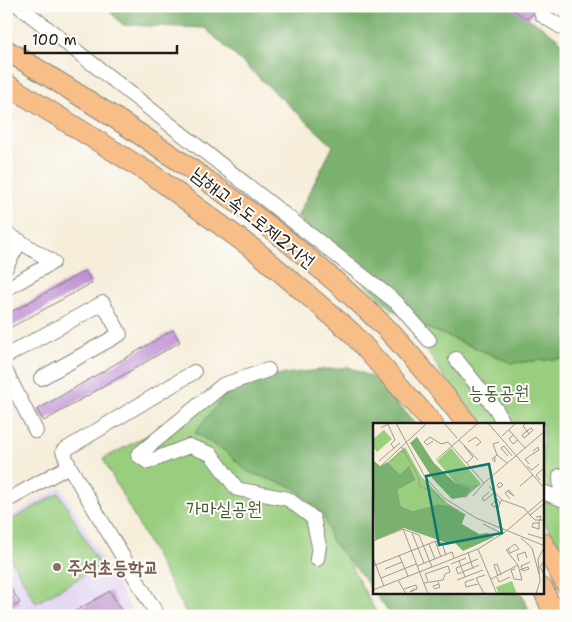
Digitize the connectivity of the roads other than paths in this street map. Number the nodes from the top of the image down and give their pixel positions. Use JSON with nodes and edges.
{"nodes":[{"id":1,"x":19,"y":6,"type":"edge"},
{"id":2,"x":540,"y":6,"type":"edge"},
{"id":3,"x":566,"y":30,"type":"edge"},
{"id":4,"x":6,"y":50,"type":"edge"},
{"id":5,"x":6,"y":84,"type":"edge"},
{"id":6,"x":6,"y":233,"type":"edge"},
{"id":7,"x":20,"y":241,"type":"junction"},
{"id":8,"x":6,"y":267,"type":"edge"},
{"id":9,"x":8,"y":285,"type":"edge"},
{"id":10,"x":429,"y":340,"type":"dead end"},
{"id":11,"x":6,"y":356,"type":"edge"},
{"id":12,"x":456,"y":359,"type":"dead end"},
{"id":13,"x":268,"y":370,"type":"dead end"},
{"id":14,"x":6,"y":372,"type":"edge"},
{"id":15,"x":194,"y":372,"type":"dead end"},
{"id":16,"x":42,"y":378,"type":"dead end"},
{"id":17,"x":432,"y":423,"type":"edge"},
{"id":18,"x":466,"y":423,"type":"edge"},
{"id":19,"x":503,"y":423,"type":"edge"},
{"id":20,"x":36,"y":432,"type":"dead end"},
{"id":21,"x":69,"y":466,"type":"junction"},
{"id":22,"x":560,"y":476,"type":"dead end"},
{"id":23,"x":544,"y":492,"type":"edge"},
{"id":24,"x":6,"y":501,"type":"edge"},
{"id":25,"x":564,"y":501,"type":"edge"},
{"id":26,"x":544,"y":545,"type":"edge"},
{"id":27,"x":317,"y":559,"type":"dead end"},
{"id":28,"x":566,"y":584,"type":"edge"},
{"id":29,"x":544,"y":591,"type":"edge"},
{"id":30,"x":158,"y":616,"type":"edge"},
{"id":31,"x":555,"y":616,"type":"edge"}],
"edges":[{"from":1,"to":10,"type":"street"},
{"from":2,"to":3,"type":"street"},
{"from":4,"to":18,"type":"highway","name":"남해고속도로제2지선"},
{"from":5,"to":17,"type":"highway","name":"남해고속도로제2지선"},
{"from":6,"to":7,"type":"street"},
{"from":7,"to":8,"type":"street"},
{"from":7,"to":9,"type":"street"},
{"from":11,"to":16,"type":"street"},
{"from":12,"to":19,"type":"street"},
{"from":13,"to":27,"type":"street"},
{"from":14,"to":20,"type":"street"},
{"from":15,"to":21,"type":"street"},
{"from":21,"to":24,"type":"street"},
{"from":21,"to":30,"type":"street"},
{"from":22,"to":25,"type":"street"},
{"from":23,"to":25,"type":"street"},
{"from":26,"to":28,"type":"highway"},
{"from":29,"to":31,"type":"highway"}]}
